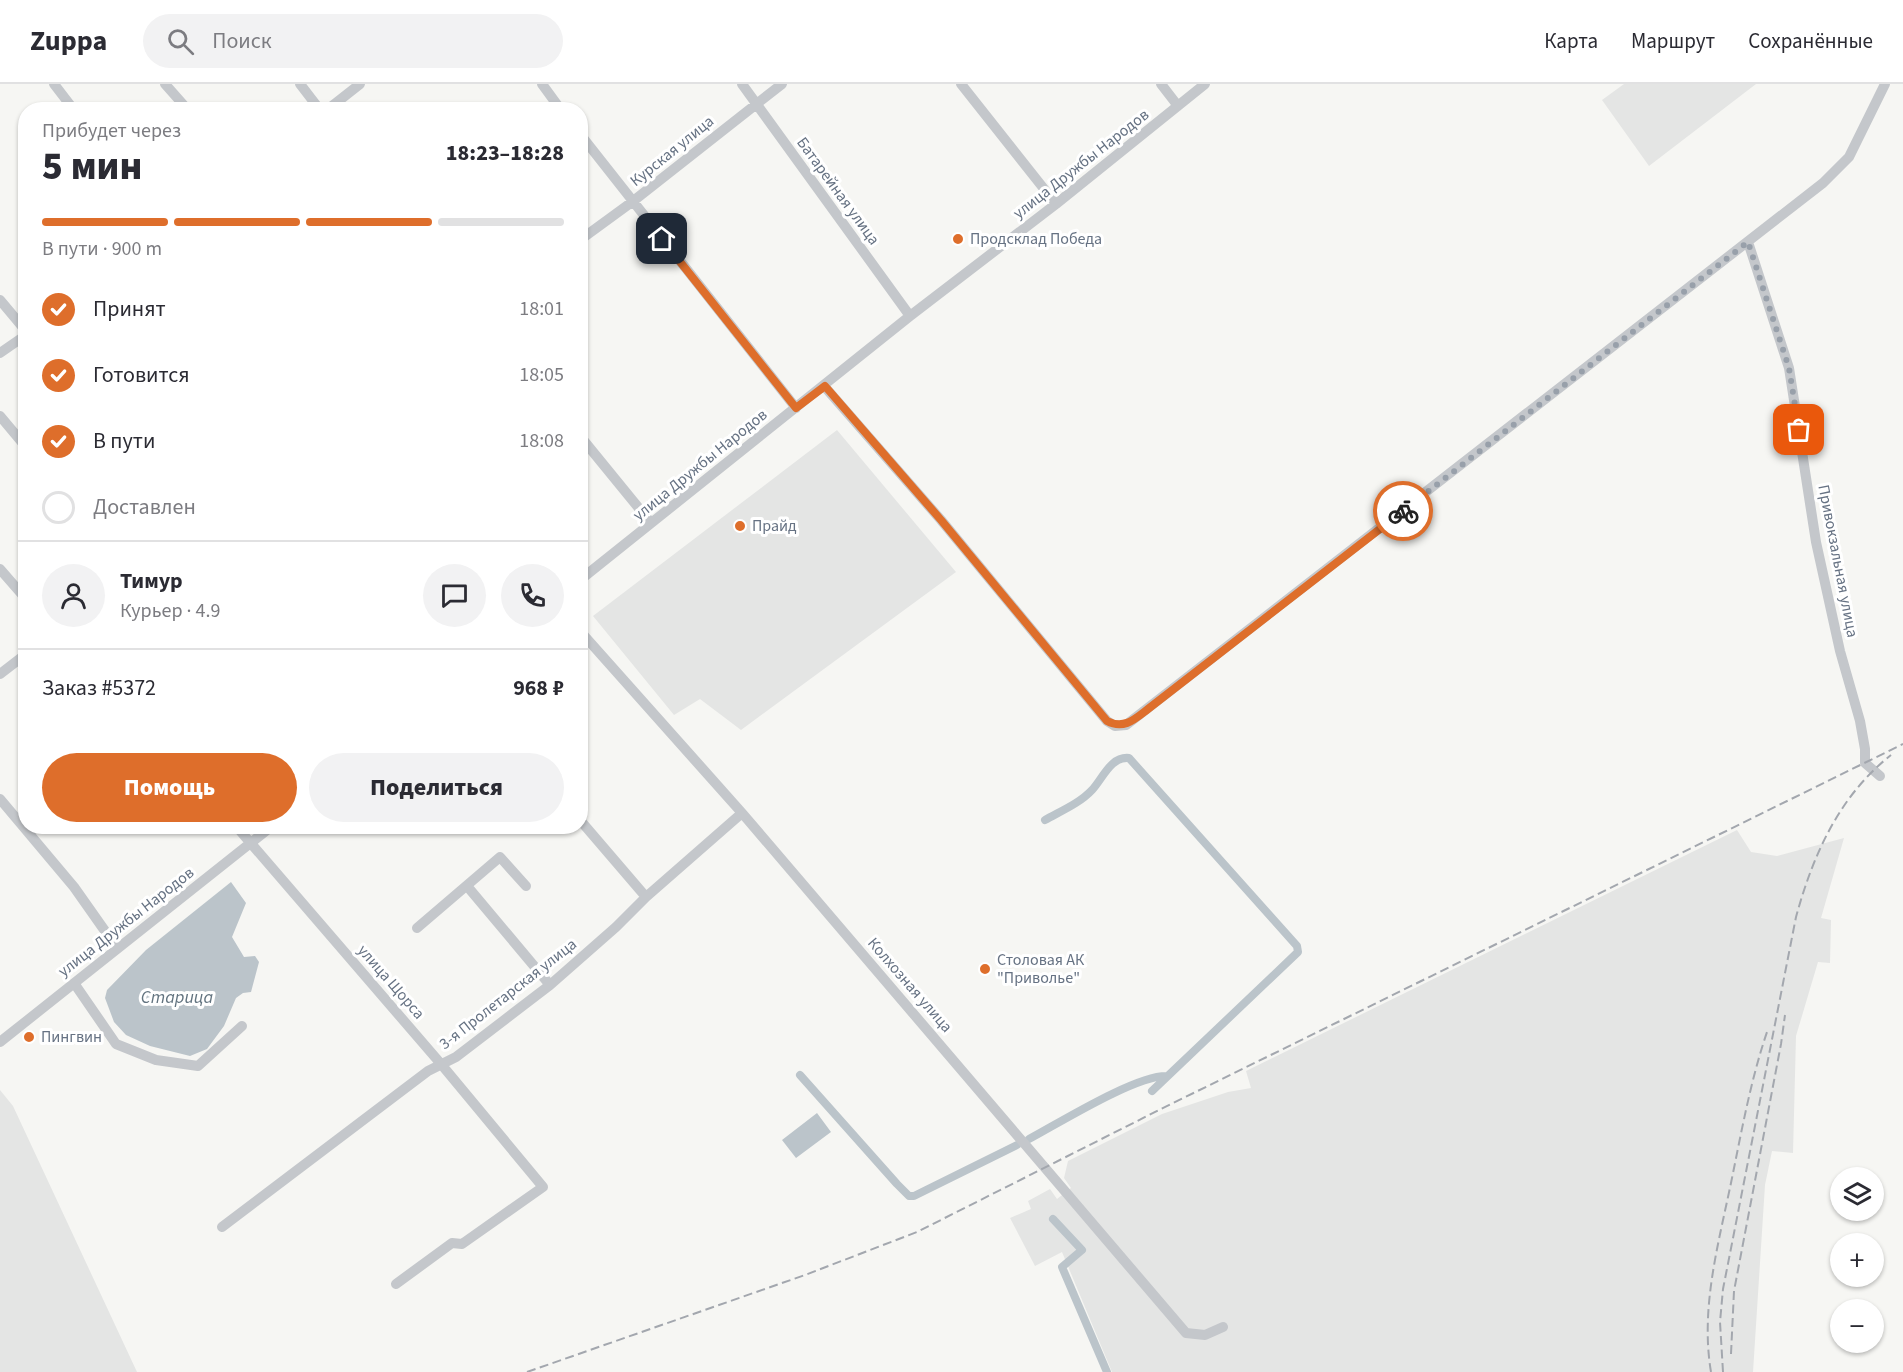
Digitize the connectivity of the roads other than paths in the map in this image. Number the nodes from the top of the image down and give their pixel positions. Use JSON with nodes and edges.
{"nodes":[{"id":1,"x":54,"y":84,"type":"edge"},
{"id":2,"x":165,"y":84,"type":"edge"},
{"id":3,"x":300,"y":84,"type":"edge"},
{"id":4,"x":360,"y":84,"type":"edge"},
{"id":5,"x":542,"y":84,"type":"edge"},
{"id":6,"x":742,"y":84,"type":"edge"},
{"id":7,"x":782,"y":84,"type":"edge"},
{"id":8,"x":961,"y":84,"type":"edge"},
{"id":9,"x":1161,"y":84,"type":"edge"},
{"id":10,"x":1205,"y":84,"type":"edge"},
{"id":11,"x":1885,"y":84,"type":"edge"},
{"id":12,"x":68,"y":102,"type":"edge"},
{"id":13,"x":181,"y":102,"type":"edge"},
{"id":14,"x":314,"y":102,"type":"edge"},
{"id":15,"x":337,"y":102,"type":"edge"},
{"id":16,"x":555,"y":102,"type":"edge"},
{"id":17,"x":756,"y":103,"type":"junction"},
{"id":18,"x":1178,"y":106,"type":"junction"},
{"id":19,"x":588,"y":144,"type":"edge"},
{"id":20,"x":632,"y":202,"type":"junction"},
{"id":21,"x":1056,"y":204,"type":"junction"},
{"id":22,"x":588,"y":234,"type":"edge"},
{"id":23,"x":1748,"y":242,"type":"junction"},
{"id":24,"x":0,"y":300,"type":"edge"},
{"id":25,"x":910,"y":316,"type":"junction"},
{"id":26,"x":18,"y":323,"type":"edge"},
{"id":27,"x":18,"y":339,"type":"edge"},
{"id":28,"x":0,"y":353,"type":"edge"},
{"id":29,"x":825,"y":386,"type":"junction"},
{"id":30,"x":796,"y":408,"type":"junction"},
{"id":31,"x":0,"y":416,"type":"edge"},
{"id":32,"x":18,"y":437,"type":"edge"},
{"id":33,"x":588,"y":446,"type":"edge"},
{"id":34,"x":636,"y":506,"type":"junction"},
{"id":35,"x":672,"y":506,"type":"junction"},
{"id":36,"x":651,"y":523,"type":"junction"},
{"id":37,"x":636,"y":535,"type":"junction"},
{"id":38,"x":0,"y":569,"type":"edge"},
{"id":39,"x":588,"y":574,"type":"edge"},
{"id":40,"x":18,"y":590,"type":"edge"},
{"id":41,"x":588,"y":640,"type":"edge"},
{"id":42,"x":18,"y":660,"type":"edge"},
{"id":43,"x":0,"y":674,"type":"edge"},
{"id":44,"x":1880,"y":776,"type":"dead end"},
{"id":45,"x":0,"y":799,"type":"edge"},
{"id":46,"x":742,"y":813,"type":"junction"},
{"id":47,"x":18,"y":820,"type":"edge"},
{"id":48,"x":588,"y":829,"type":"edge"},
{"id":49,"x":29,"y":834,"type":"edge"},
{"id":50,"x":243,"y":834,"type":"edge"},
{"id":51,"x":262,"y":834,"type":"edge"},
{"id":52,"x":251,"y":843,"type":"junction"},
{"id":53,"x":466,"y":886,"type":"junction"},
{"id":54,"x":526,"y":886,"type":"dead end"},
{"id":55,"x":646,"y":897,"type":"junction"},
{"id":56,"x":417,"y":928,"type":"dead end"},
{"id":57,"x":117,"y":948,"type":"junction"},
{"id":58,"x":74,"y":983,"type":"junction"},
{"id":59,"x":550,"y":986,"type":"junction"},
{"id":60,"x":242,"y":1026,"type":"dead end"},
{"id":61,"x":3,"y":1035,"type":"edge"},
{"id":62,"x":441,"y":1064,"type":"junction"},
{"id":63,"x":222,"y":1227,"type":"dead end"},
{"id":64,"x":396,"y":1284,"type":"dead end"},
{"id":65,"x":1223,"y":1327,"type":"dead end"}],
"edges":[{"from":1,"to":12,"type":"street"},
{"from":2,"to":13,"type":"street"},
{"from":3,"to":14,"type":"street"},
{"from":4,"to":15,"type":"street"},
{"from":5,"to":16,"type":"street"},
{"from":6,"to":17,"type":"street","name":"Батарейная улица"},
{"from":7,"to":17,"type":"street","name":"Курская улица"},
{"from":8,"to":21,"type":"street"},
{"from":9,"to":18,"type":"street"},
{"from":10,"to":18,"type":"street","name":"улица Дружбы Народов"},
{"from":11,"to":23,"type":"street"},
{"from":17,"to":20,"type":"street","name":"Курская улица"},
{"from":17,"to":25,"type":"street","name":"Батарейная улица"},
{"from":18,"to":21,"type":"street","name":"улица Дружбы Народов"},
{"from":19,"to":20,"type":"street"},
{"from":20,"to":22,"type":"street","name":"Курская улица"},
{"from":20,"to":30,"type":"street"},
{"from":21,"to":25,"type":"street","name":"улица Дружбы Народов"},
{"from":23,"to":29,"type":"street"},
{"from":23,"to":44,"type":"street","name":"Привокзальная улица"},
{"from":24,"to":26,"type":"street"},
{"from":25,"to":29,"type":"street","name":"улица Дружбы Народов"},
{"from":27,"to":28,"type":"street"},
{"from":29,"to":30,"type":"street","name":"улица Дружбы Народов"},
{"from":30,"to":35,"type":"street","name":"улица Дружбы Народов"},
{"from":31,"to":32,"type":"street"},
{"from":33,"to":34,"type":"street"},
{"from":34,"to":35,"type":"street"},
{"from":34,"to":36,"type":"street"},
{"from":34,"to":37,"type":"street"},
{"from":35,"to":36,"type":"street","name":"улица Дружбы Народов"},
{"from":36,"to":37,"type":"street","name":"улица Дружбы Народов"},
{"from":37,"to":39,"type":"street","name":"улица Дружбы Народов"},
{"from":38,"to":40,"type":"street"},
{"from":41,"to":46,"type":"street","name":"Колхозная улица"},
{"from":42,"to":43,"type":"street"},
{"from":45,"to":47,"type":"street"},
{"from":46,"to":55,"type":"street","name":"3-я Пролетарская улица"},
{"from":46,"to":65,"type":"street","name":"Колхозная улица"},
{"from":48,"to":55,"type":"street"},
{"from":49,"to":57,"type":"street"},
{"from":50,"to":52,"type":"street","name":"улица Щорса"},
{"from":51,"to":52,"type":"street","name":"улица Дружбы Народов"},
{"from":52,"to":57,"type":"street","name":"улица Дружбы Народов"},
{"from":52,"to":62,"type":"street","name":"улица Щорса"},
{"from":53,"to":54,"type":"street"},
{"from":53,"to":56,"type":"street"},
{"from":53,"to":59,"type":"street"},
{"from":55,"to":59,"type":"street","name":"3-я Пролетарская улица"},
{"from":57,"to":58,"type":"street","name":"улица Дружбы Народов"},
{"from":58,"to":60,"type":"street"},
{"from":58,"to":61,"type":"street","name":"улица Дружбы Народов"},
{"from":59,"to":62,"type":"street","name":"3-я Пролетарская улица"},
{"from":62,"to":63,"type":"street","name":"3-я Пролетарская улица"},
{"from":62,"to":64,"type":"street","name":"улица Щорса"}]}
